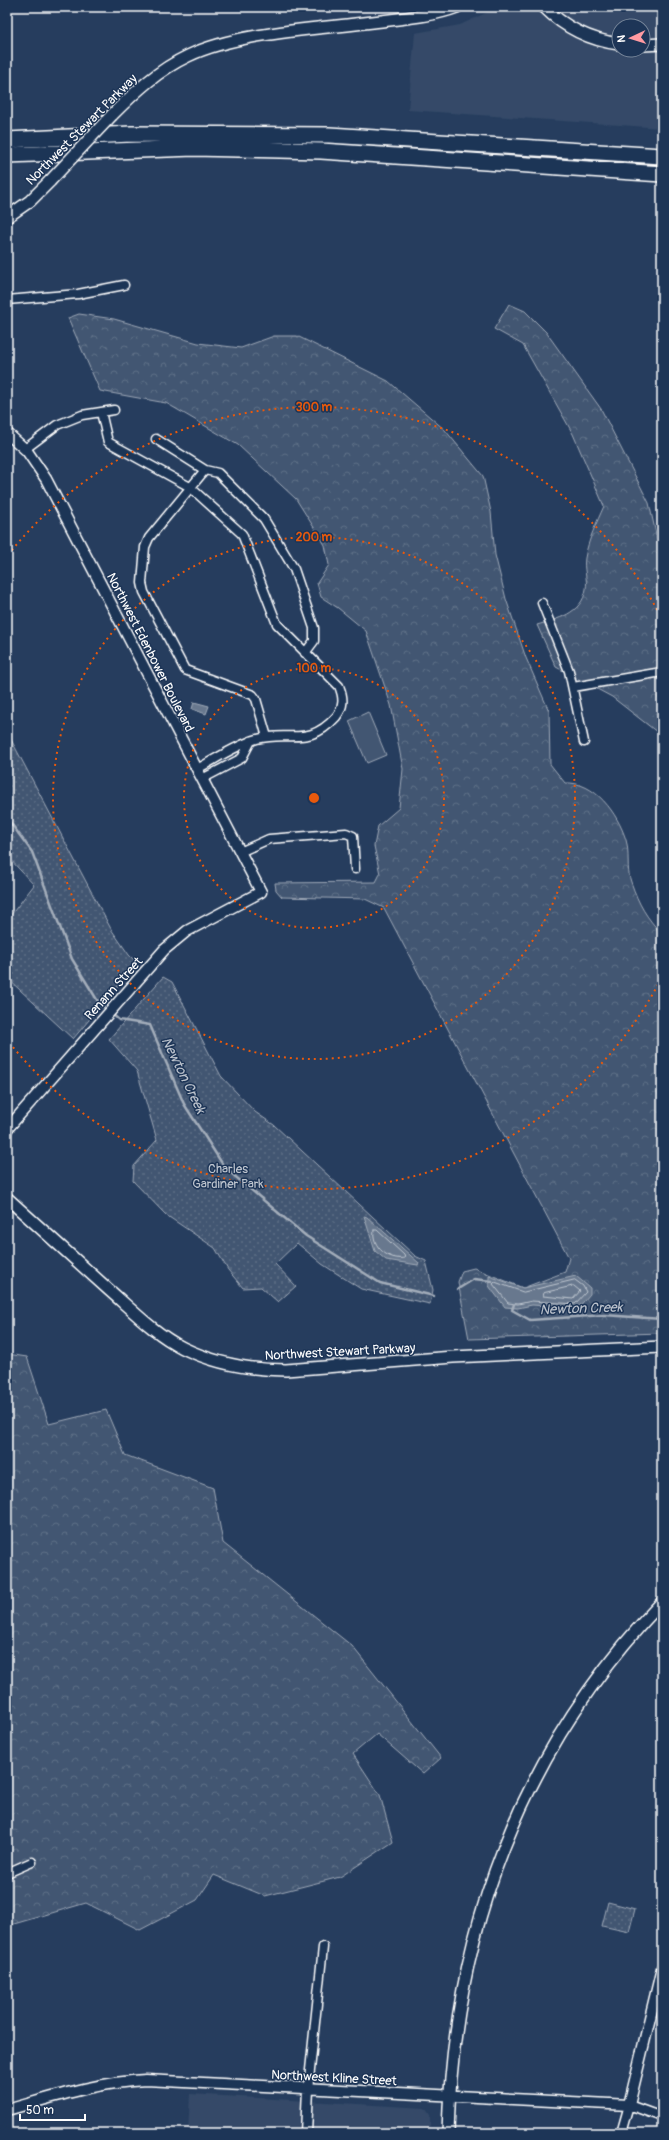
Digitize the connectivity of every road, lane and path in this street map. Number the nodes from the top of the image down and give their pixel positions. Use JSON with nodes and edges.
{"nodes":[{"id":1,"x":457,"y":7,"type":"edge"},
{"id":2,"x":544,"y":7,"type":"edge"},
{"id":3,"x":611,"y":42,"type":"edge"},
{"id":4,"x":662,"y":44,"type":"edge"},
{"id":5,"x":651,"y":45,"type":"edge"},
{"id":6,"x":7,"y":140,"type":"edge"},
{"id":7,"x":7,"y":155,"type":"edge"},
{"id":8,"x":662,"y":156,"type":"edge"},
{"id":9,"x":662,"y":174,"type":"edge"},
{"id":10,"x":7,"y":217,"type":"edge"},
{"id":11,"x":124,"y":285,"type":"dead end"},
{"id":12,"x":7,"y":300,"type":"edge"},
{"id":13,"x":114,"y":410,"type":"dead end"},
{"id":14,"x":101,"y":412,"type":"junction"},
{"id":15,"x":7,"y":433,"type":"edge"},
{"id":16,"x":156,"y":439,"type":"dead end"},
{"id":17,"x":25,"y":449,"type":"junction"},
{"id":18,"x":204,"y":470,"type":"junction"},
{"id":19,"x":190,"y":487,"type":"junction"},
{"id":20,"x":542,"y":603,"type":"dead end"},
{"id":21,"x":305,"y":653,"type":"junction"},
{"id":22,"x":662,"y":672,"type":"edge"},
{"id":23,"x":573,"y":686,"type":"junction"},
{"id":24,"x":267,"y":737,"type":"junction"},
{"id":25,"x":251,"y":742,"type":"junction"},
{"id":26,"x":584,"y":742,"type":"dead end"},
{"id":27,"x":197,"y":769,"type":"junction"},
{"id":28,"x":202,"y":779,"type":"junction"},
{"id":29,"x":240,"y":852,"type":"junction"},
{"id":30,"x":356,"y":869,"type":"dead end"},
{"id":31,"x":261,"y":892,"type":"joint"},
{"id":32,"x":7,"y":1129,"type":"edge"},
{"id":33,"x":7,"y":1198,"type":"edge"},
{"id":34,"x":662,"y":1347,"type":"edge"},
{"id":35,"x":662,"y":1602,"type":"edge"},
{"id":36,"x":32,"y":1862,"type":"dead end"},
{"id":37,"x":7,"y":1873,"type":"edge"},
{"id":38,"x":323,"y":1947,"type":"dead end"},
{"id":39,"x":662,"y":1968,"type":"edge"},
{"id":40,"x":308,"y":2089,"type":"junction"},
{"id":41,"x":449,"y":2095,"type":"junction"},
{"id":42,"x":629,"y":2105,"type":"junction"},
{"id":43,"x":7,"y":2110,"type":"edge"},
{"id":44,"x":662,"y":2117,"type":"edge"},
{"id":45,"x":306,"y":2133,"type":"edge"},
{"id":46,"x":448,"y":2133,"type":"edge"},
{"id":47,"x":620,"y":2133,"type":"edge"}],
"edges":[{"from":1,"to":10,"type":"main road","name":"Northwest Stewart Parkway","bridge":true},
{"from":2,"to":3,"type":"main road"},
{"from":4,"to":5,"type":"main road"},
{"from":6,"to":8,"type":"highway"},
{"from":7,"to":9,"type":"highway"},
{"from":11,"to":12,"type":"street"},
{"from":13,"to":14,"type":"street"},
{"from":14,"to":17,"type":"street"},
{"from":14,"to":19,"type":"street"},
{"from":15,"to":17,"type":"street","name":"Northwest Edenbower Boulevard"},
{"from":16,"to":18,"type":"street"},
{"from":17,"to":27,"type":"street","name":"Northwest Edenbower Boulevard"},
{"from":18,"to":19,"type":"street"},
{"from":18,"to":21,"type":"street"},
{"from":19,"to":21,"type":"street"},
{"from":19,"to":24,"type":"street"},
{"from":20,"to":23,"type":"street"},
{"from":21,"to":24,"type":"street"},
{"from":22,"to":23,"type":"street"},
{"from":23,"to":26,"type":"street"},
{"from":24,"to":25,"type":"street"},
{"from":25,"to":27,"type":"street"},
{"from":25,"to":28,"type":"street"},
{"from":27,"to":28,"type":"street","name":"Northwest Edenbower Boulevard"},
{"from":28,"to":29,"type":"street","name":"Northwest Edenbower Boulevard"},
{"from":29,"to":30,"type":"street"},
{"from":29,"to":31,"type":"street","name":"Northwest Edenbower Boulevard"},
{"from":31,"to":32,"type":"street","name":"Renann Street"},
{"from":33,"to":34,"type":"main road","name":"Northwest Stewart Parkway"},
{"from":35,"to":41,"type":"main road"},
{"from":36,"to":37,"type":"street"},
{"from":38,"to":40,"type":"street"},
{"from":39,"to":42,"type":"street"},
{"from":40,"to":41,"type":"street","name":"Northwest Kline Street"},
{"from":40,"to":43,"type":"street","name":"Northwest Kline Street"},
{"from":40,"to":45,"type":"street"},
{"from":41,"to":42,"type":"street","name":"Northwest Kline Street"},
{"from":41,"to":46,"type":"main road"},
{"from":42,"to":44,"type":"street","name":"Northwest Kline Street"},
{"from":42,"to":47,"type":"street"}]}
